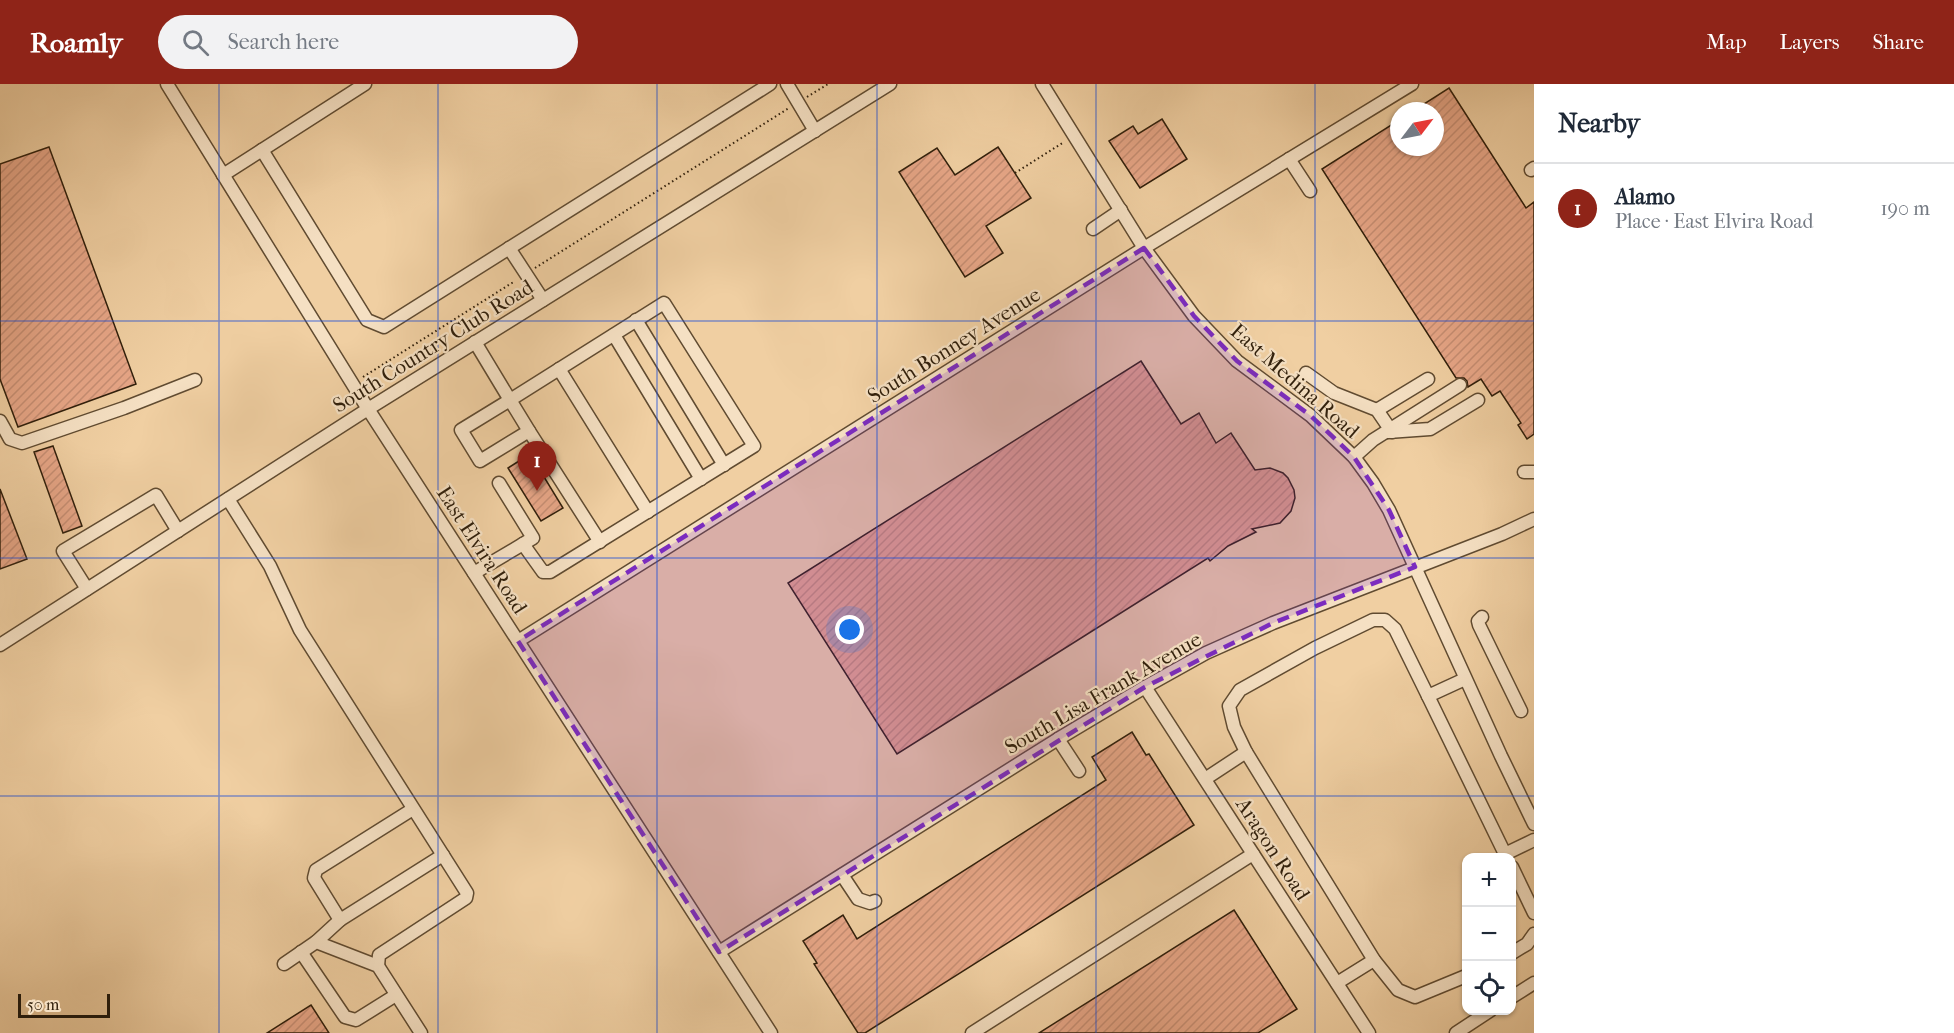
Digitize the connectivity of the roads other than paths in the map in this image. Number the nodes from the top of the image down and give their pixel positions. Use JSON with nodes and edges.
{"nodes":[{"id":1,"x":167,"y":84,"type":"edge"},
{"id":2,"x":366,"y":84,"type":"edge"},
{"id":3,"x":770,"y":84,"type":"edge"},
{"id":4,"x":787,"y":84,"type":"edge"},
{"id":5,"x":890,"y":84,"type":"edge"},
{"id":6,"x":1042,"y":84,"type":"edge"},
{"id":7,"x":1412,"y":84,"type":"edge"},
{"id":8,"x":815,"y":130,"type":"junction"},
{"id":9,"x":262,"y":150,"type":"junction"},
{"id":10,"x":1289,"y":159,"type":"junction"},
{"id":11,"x":223,"y":175,"type":"junction"},
{"id":12,"x":1310,"y":191,"type":"dead end"},
{"id":13,"x":1121,"y":210,"type":"junction"},
{"id":14,"x":1093,"y":229,"type":"dead end"},
{"id":15,"x":509,"y":248,"type":"junction"},
{"id":16,"x":1144,"y":248,"type":"junction"},
{"id":17,"x":543,"y":300,"type":"junction"},
{"id":18,"x":636,"y":320,"type":"junction"},
{"id":19,"x":614,"y":334,"type":"junction"},
{"id":20,"x":476,"y":342,"type":"junction"},
{"id":21,"x":560,"y":369,"type":"junction"},
{"id":22,"x":1306,"y":373,"type":"dead end"},
{"id":23,"x":1428,"y":379,"type":"dead end"},
{"id":24,"x":195,"y":380,"type":"dead end"},
{"id":25,"x":1460,"y":385,"type":"dead end"},
{"id":26,"x":510,"y":399,"type":"junction"},
{"id":27,"x":1478,"y":400,"type":"dead end"},
{"id":28,"x":368,"y":409,"type":"junction"},
{"id":29,"x":1377,"y":411,"type":"junction"},
{"id":30,"x":0,"y":421,"type":"edge"},
{"id":31,"x":530,"y":431,"type":"junction"},
{"id":32,"x":1389,"y":431,"type":"junction"},
{"id":33,"x":1354,"y":457,"type":"junction"},
{"id":34,"x":724,"y":465,"type":"junction"},
{"id":35,"x":701,"y":479,"type":"junction"},
{"id":36,"x":499,"y":483,"type":"dead end"},
{"id":37,"x":228,"y":499,"type":"junction"},
{"id":38,"x":648,"y":512,"type":"junction"},
{"id":39,"x":1534,"y":519,"type":"edge"},
{"id":40,"x":178,"y":531,"type":"junction"},
{"id":41,"x":600,"y":542,"type":"junction"},
{"id":42,"x":523,"y":544,"type":"junction"},
{"id":43,"x":1415,"y":567,"type":"junction"},
{"id":44,"x":474,"y":573,"type":"junction"},
{"id":45,"x":87,"y":589,"type":"junction"},
{"id":46,"x":1482,"y":617,"type":"dead end"},
{"id":47,"x":518,"y":641,"type":"junction"},
{"id":48,"x":0,"y":645,"type":"edge"},
{"id":49,"x":1465,"y":679,"type":"junction"},
{"id":50,"x":1145,"y":687,"type":"junction"},
{"id":51,"x":1428,"y":696,"type":"junction"},
{"id":52,"x":1521,"y":711,"type":"dead end"},
{"id":53,"x":1059,"y":738,"type":"junction"},
{"id":54,"x":1246,"y":752,"type":"junction"},
{"id":55,"x":1079,"y":771,"type":"dead end"},
{"id":56,"x":1205,"y":779,"type":"junction"},
{"id":57,"x":413,"y":809,"type":"junction"},
{"id":58,"x":1534,"y":824,"type":"edge"},
{"id":59,"x":1534,"y":840,"type":"edge"},
{"id":60,"x":1505,"y":853,"type":"edge"},
{"id":61,"x":1511,"y":853,"type":"edge"},
{"id":62,"x":1253,"y":854,"type":"junction"},
{"id":63,"x":443,"y":855,"type":"junction"},
{"id":64,"x":842,"y":875,"type":"junction"},
{"id":65,"x":1516,"y":876,"type":"edge"},
{"id":66,"x":875,"y":901,"type":"dead end"},
{"id":67,"x":1534,"y":914,"type":"edge"},
{"id":68,"x":340,"y":920,"type":"junction"},
{"id":69,"x":1534,"y":934,"type":"edge"},
{"id":70,"x":316,"y":942,"type":"junction"},
{"id":71,"x":1516,"y":951,"type":"edge"},
{"id":72,"x":301,"y":952,"type":"junction"},
{"id":73,"x":719,"y":952,"type":"junction"},
{"id":74,"x":1374,"y":960,"type":"junction"},
{"id":75,"x":284,"y":964,"type":"dead end"},
{"id":76,"x":378,"y":966,"type":"junction"},
{"id":77,"x":1462,"y":978,"type":"edge"},
{"id":78,"x":1337,"y":983,"type":"junction"},
{"id":79,"x":1534,"y":983,"type":"edge"},
{"id":80,"x":1516,"y":994,"type":"edge"},
{"id":81,"x":396,"y":995,"type":"junction"},
{"id":82,"x":1485,"y":1015,"type":"edge"},
{"id":83,"x":421,"y":1033,"type":"edge"},
{"id":84,"x":771,"y":1033,"type":"edge"},
{"id":85,"x":972,"y":1033,"type":"edge"},
{"id":86,"x":1369,"y":1033,"type":"edge"},
{"id":87,"x":1456,"y":1033,"type":"edge"}],
"edges":[{"from":1,"to":11,"type":"street","name":"East Elvira Road"},
{"from":2,"to":9,"type":"street"},
{"from":3,"to":15,"type":"street"},
{"from":4,"to":8,"type":"street"},
{"from":5,"to":8,"type":"street","name":"South Country Club Road"},
{"from":6,"to":13,"type":"street","name":"East Medina Road"},
{"from":7,"to":10,"type":"street","name":"South Bonney Avenue"},
{"from":8,"to":17,"type":"street","name":"South Country Club Road"},
{"from":9,"to":11,"type":"street"},
{"from":9,"to":15,"type":"street"},
{"from":10,"to":12,"type":"street"},
{"from":10,"to":16,"type":"street","name":"South Bonney Avenue"},
{"from":11,"to":28,"type":"street","name":"East Elvira Road"},
{"from":13,"to":14,"type":"street"},
{"from":13,"to":16,"type":"street","name":"East Medina Road"},
{"from":15,"to":17,"type":"street"},
{"from":16,"to":33,"type":"street","name":"East Medina Road"},
{"from":16,"to":47,"type":"street","name":"South Bonney Avenue"},
{"from":17,"to":20,"type":"street","name":"South Country Club Road"},
{"from":18,"to":19,"type":"street"},
{"from":18,"to":34,"type":"street"},
{"from":18,"to":34,"type":"street"},
{"from":19,"to":21,"type":"street"},
{"from":19,"to":35,"type":"street"},
{"from":20,"to":26,"type":"street"},
{"from":20,"to":28,"type":"street","name":"South Country Club Road"},
{"from":21,"to":26,"type":"street"},
{"from":21,"to":38,"type":"street"},
{"from":22,"to":29,"type":"street"},
{"from":23,"to":29,"type":"street"},
{"from":24,"to":30,"type":"street"},
{"from":25,"to":32,"type":"street"},
{"from":26,"to":31,"type":"street"},
{"from":26,"to":31,"type":"street"},
{"from":27,"to":32,"type":"street"},
{"from":28,"to":37,"type":"street","name":"South Country Club Road"},
{"from":28,"to":44,"type":"street","name":"East Elvira Road"},
{"from":29,"to":32,"type":"street"},
{"from":31,"to":41,"type":"street"},
{"from":32,"to":33,"type":"street"},
{"from":33,"to":43,"type":"street","name":"East Medina Road"},
{"from":34,"to":35,"type":"street"},
{"from":35,"to":38,"type":"street"},
{"from":36,"to":42,"type":"street"},
{"from":37,"to":40,"type":"street","name":"South Country Club Road"},
{"from":37,"to":57,"type":"street"},
{"from":38,"to":41,"type":"street"},
{"from":39,"to":43,"type":"street","name":"South Lisa Frank Avenue"},
{"from":40,"to":45,"type":"street","name":"South Country Club Road"},
{"from":40,"to":45,"type":"street"},
{"from":41,"to":42,"type":"street"},
{"from":42,"to":44,"type":"street"},
{"from":43,"to":49,"type":"street","name":"East Medina Road"},
{"from":43,"to":50,"type":"street","name":"South Lisa Frank Avenue"},
{"from":44,"to":47,"type":"street","name":"East Elvira Road"},
{"from":45,"to":48,"type":"street","name":"South Country Club Road"},
{"from":46,"to":52,"type":"street"},
{"from":47,"to":73,"type":"street","name":"East Elvira Road"},
{"from":49,"to":51,"type":"street"},
{"from":49,"to":58,"type":"street","name":"East Medina Road"},
{"from":50,"to":53,"type":"street","name":"South Lisa Frank Avenue"},
{"from":50,"to":56,"type":"street","name":"Aragon Road"},
{"from":51,"to":54,"type":"street"},
{"from":51,"to":60,"type":"street"},
{"from":53,"to":55,"type":"street"},
{"from":53,"to":64,"type":"street","name":"South Lisa Frank Avenue"},
{"from":54,"to":56,"type":"street"},
{"from":54,"to":74,"type":"street"},
{"from":56,"to":62,"type":"street","name":"Aragon Road"},
{"from":57,"to":63,"type":"street"},
{"from":57,"to":68,"type":"street"},
{"from":59,"to":61,"type":"street"},
{"from":62,"to":78,"type":"street","name":"Aragon Road"},
{"from":62,"to":85,"type":"street"},
{"from":63,"to":68,"type":"street"},
{"from":63,"to":76,"type":"street"},
{"from":64,"to":66,"type":"street"},
{"from":64,"to":73,"type":"street","name":"South Lisa Frank Avenue"},
{"from":65,"to":67,"type":"street"},
{"from":68,"to":70,"type":"street"},
{"from":69,"to":71,"type":"street"},
{"from":70,"to":72,"type":"street"},
{"from":70,"to":76,"type":"street"},
{"from":72,"to":75,"type":"street"},
{"from":72,"to":81,"type":"street"},
{"from":73,"to":84,"type":"street","name":"East Elvira Road"},
{"from":74,"to":77,"type":"street"},
{"from":74,"to":78,"type":"street"},
{"from":76,"to":81,"type":"street"},
{"from":78,"to":86,"type":"street","name":"Aragon Road"},
{"from":79,"to":80,"type":"street"},
{"from":81,"to":83,"type":"street"},
{"from":82,"to":87,"type":"street"}]}
